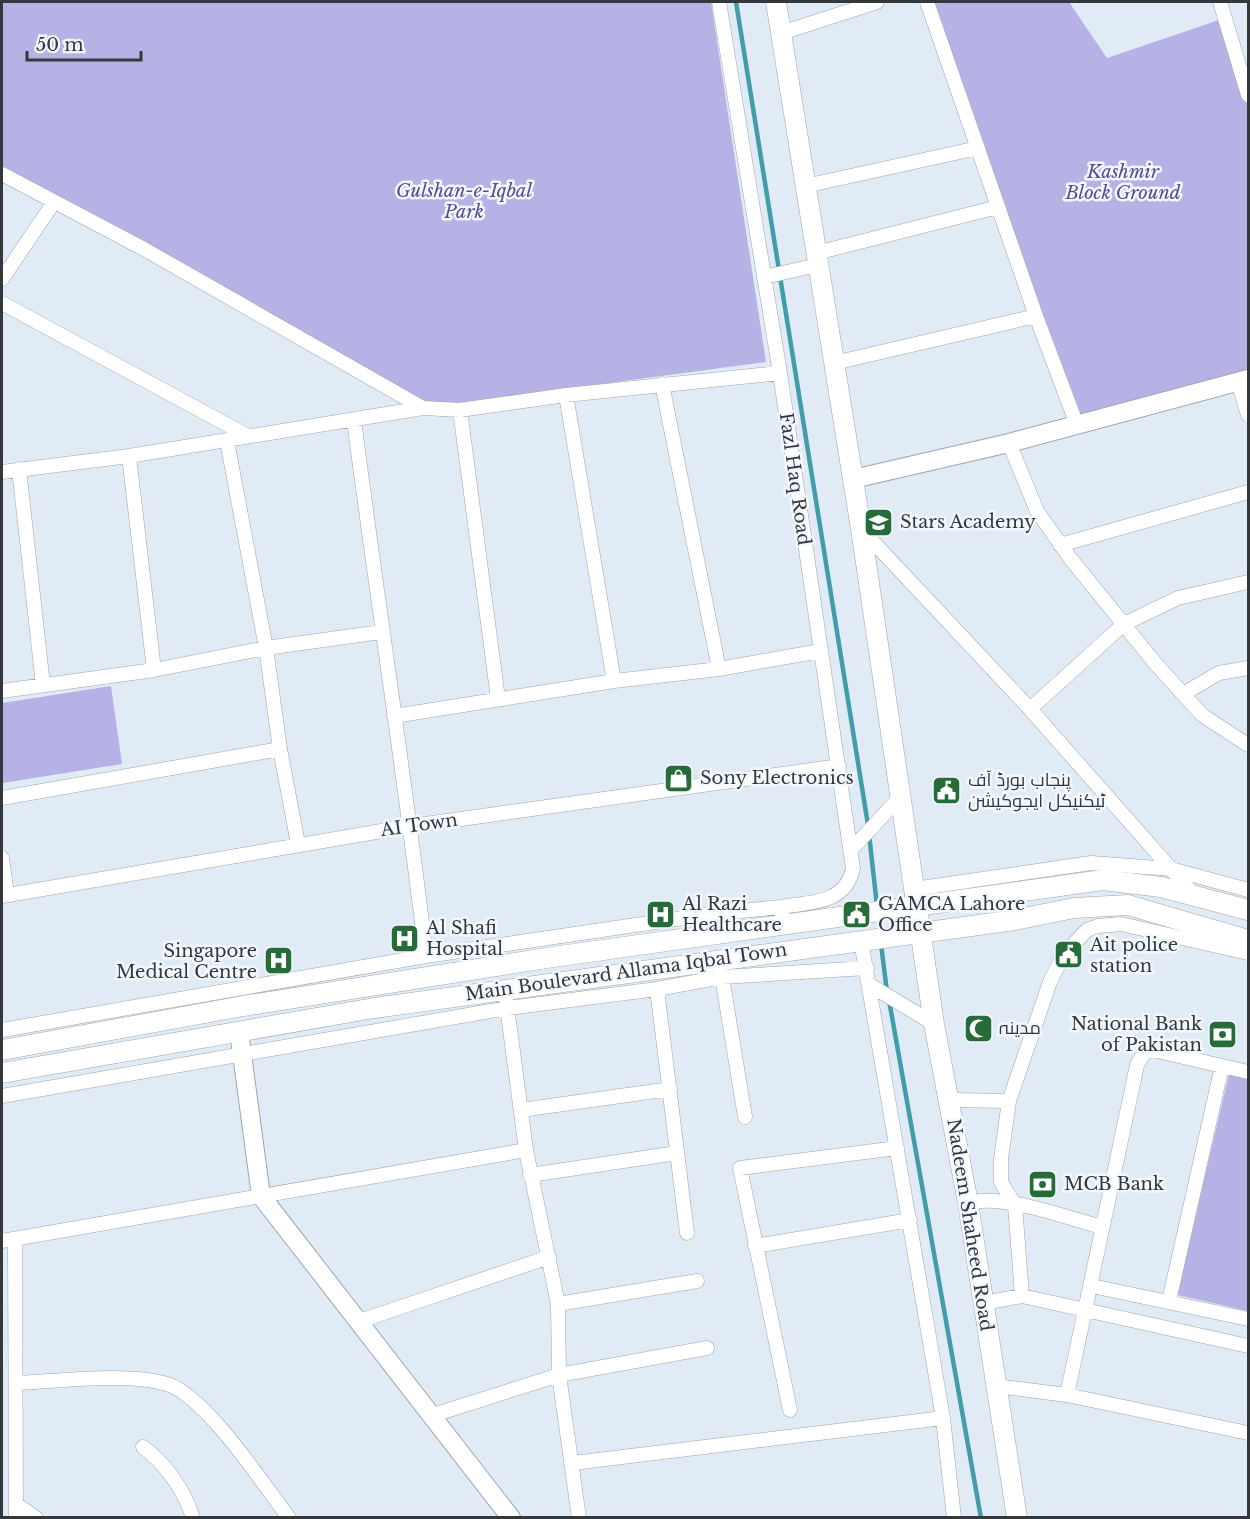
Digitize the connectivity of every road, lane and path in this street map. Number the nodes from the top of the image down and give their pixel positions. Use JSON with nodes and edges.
{"nodes":[{"id":1,"x":719,"y":2,"type":"edge"},
{"id":2,"x":776,"y":2,"type":"edge"},
{"id":3,"x":877,"y":2,"type":"edge"},
{"id":4,"x":927,"y":2,"type":"edge"},
{"id":5,"x":1220,"y":2,"type":"edge"},
{"id":6,"x":781,"y":33,"type":"junction"},
{"id":7,"x":1248,"y":45,"type":"edge"},
{"id":8,"x":1234,"y":50,"type":"junction"},
{"id":9,"x":1248,"y":95,"type":"edge"},
{"id":10,"x":978,"y":148,"type":"junction"},
{"id":11,"x":2,"y":174,"type":"edge"},
{"id":12,"x":805,"y":186,"type":"junction"},
{"id":13,"x":54,"y":202,"type":"junction"},
{"id":14,"x":998,"y":207,"type":"junction"},
{"id":15,"x":817,"y":259,"type":"junction"},
{"id":16,"x":768,"y":276,"type":"junction"},
{"id":17,"x":2,"y":279,"type":"edge"},
{"id":18,"x":2,"y":303,"type":"edge"},
{"id":19,"x":1036,"y":315,"type":"junction"},
{"id":20,"x":834,"y":363,"type":"junction"},
{"id":21,"x":780,"y":373,"type":"junction"},
{"id":22,"x":1243,"y":380,"type":"edge"},
{"id":23,"x":662,"y":384,"type":"junction"},
{"id":24,"x":566,"y":395,"type":"junction"},
{"id":25,"x":423,"y":408,"type":"junction"},
{"id":26,"x":460,"y":410,"type":"junction"},
{"id":27,"x":1248,"y":415,"type":"edge"},
{"id":28,"x":354,"y":420,"type":"junction"},
{"id":29,"x":1077,"y":425,"type":"junction"},
{"id":30,"x":248,"y":436,"type":"junction"},
{"id":31,"x":227,"y":441,"type":"junction"},
{"id":32,"x":1009,"y":443,"type":"junction"},
{"id":33,"x":129,"y":456,"type":"junction"},
{"id":34,"x":19,"y":469,"type":"junction"},
{"id":35,"x":2,"y":472,"type":"edge"},
{"id":36,"x":853,"y":479,"type":"junction"},
{"id":37,"x":1248,"y":492,"type":"edge"},
{"id":38,"x":861,"y":529,"type":"junction"},
{"id":39,"x":1060,"y":545,"type":"junction"},
{"id":40,"x":1248,"y":581,"type":"edge"},
{"id":41,"x":1124,"y":624,"type":"junction"},
{"id":42,"x":381,"y":632,"type":"junction"},
{"id":43,"x":266,"y":648,"type":"junction"},
{"id":44,"x":820,"y":651,"type":"junction"},
{"id":45,"x":1248,"y":668,"type":"edge"},
{"id":46,"x":719,"y":669,"type":"junction"},
{"id":47,"x":154,"y":670,"type":"junction"},
{"id":48,"x":614,"y":681,"type":"junction"},
{"id":49,"x":43,"y":685,"type":"junction"},
{"id":50,"x":2,"y":691,"type":"edge"},
{"id":51,"x":1183,"y":694,"type":"junction"},
{"id":52,"x":498,"y":699,"type":"junction"},
{"id":53,"x":1030,"y":709,"type":"junction"},
{"id":54,"x":394,"y":716,"type":"junction"},
{"id":55,"x":1248,"y":745,"type":"edge"},
{"id":56,"x":280,"y":749,"type":"junction"},
{"id":57,"x":839,"y":766,"type":"junction"},
{"id":58,"x":902,"y":795,"type":"junction"},
{"id":59,"x":2,"y":798,"type":"edge"},
{"id":60,"x":411,"y":826,"type":"junction"},
{"id":61,"x":298,"y":844,"type":"junction"},
{"id":62,"x":851,"y":850,"type":"junction"},
{"id":63,"x":2,"y":858,"type":"edge"},
{"id":64,"x":1171,"y":869,"type":"junction"},
{"id":65,"x":1248,"y":890,"type":"edge"},
{"id":66,"x":4,"y":895,"type":"edge"},
{"id":67,"x":1195,"y":897,"type":"junction"},
{"id":68,"x":912,"y":900,"type":"junction"},
{"id":69,"x":781,"y":907,"type":"junction"},
{"id":70,"x":1074,"y":908,"type":"junction"},
{"id":71,"x":1248,"y":910,"type":"edge"},
{"id":72,"x":783,"y":926,"type":"junction"},
{"id":73,"x":1087,"y":930,"type":"junction"},
{"id":74,"x":921,"y":933,"type":"junction"},
{"id":75,"x":866,"y":940,"type":"junction"},
{"id":76,"x":1248,"y":940,"type":"edge"},
{"id":77,"x":1248,"y":953,"type":"edge"},
{"id":78,"x":426,"y":956,"type":"junction"},
{"id":79,"x":867,"y":968,"type":"junction"},
{"id":80,"x":722,"y":977,"type":"junction"},
{"id":81,"x":873,"y":987,"type":"junction"},
{"id":82,"x":504,"y":988,"type":"junction"},
{"id":83,"x":657,"y":989,"type":"junction"},
{"id":84,"x":508,"y":1008,"type":"junction"},
{"id":85,"x":934,"y":1024,"type":"junction"},
{"id":86,"x":2,"y":1030,"type":"edge"},
{"id":87,"x":239,"y":1032,"type":"junction"},
{"id":88,"x":2,"y":1050,"type":"edge"},
{"id":89,"x":240,"y":1054,"type":"junction"},
{"id":90,"x":1222,"y":1066,"type":"junction"},
{"id":91,"x":1248,"y":1072,"type":"edge"},
{"id":92,"x":2,"y":1073,"type":"edge"},
{"id":93,"x":670,"y":1089,"type":"junction"},
{"id":94,"x":2,"y":1096,"type":"edge"},
{"id":95,"x":950,"y":1100,"type":"junction"},
{"id":96,"x":1009,"y":1101,"type":"junction"},
{"id":97,"x":520,"y":1110,"type":"junction"},
{"id":98,"x":745,"y":1117,"type":"dead end"},
{"id":99,"x":897,"y":1148,"type":"junction"},
{"id":100,"x":526,"y":1150,"type":"junction"},
{"id":101,"x":677,"y":1153,"type":"junction"},
{"id":102,"x":530,"y":1175,"type":"junction"},
{"id":103,"x":261,"y":1196,"type":"junction"},
{"id":104,"x":968,"y":1203,"type":"junction"},
{"id":105,"x":1014,"y":1204,"type":"junction"},
{"id":106,"x":910,"y":1220,"type":"junction"},
{"id":107,"x":1102,"y":1227,"type":"junction"},
{"id":108,"x":687,"y":1233,"type":"dead end"},
{"id":109,"x":8,"y":1240,"type":"edge"},
{"id":110,"x":755,"y":1246,"type":"junction"},
{"id":111,"x":549,"y":1257,"type":"junction"},
{"id":112,"x":697,"y":1281,"type":"dead end"},
{"id":113,"x":1092,"y":1286,"type":"junction"},
{"id":114,"x":1022,"y":1296,"type":"junction"},
{"id":115,"x":1169,"y":1301,"type":"junction"},
{"id":116,"x":984,"y":1303,"type":"junction"},
{"id":117,"x":558,"y":1304,"type":"junction"},
{"id":118,"x":1087,"y":1309,"type":"junction"},
{"id":119,"x":1248,"y":1319,"type":"edge"},
{"id":120,"x":357,"y":1323,"type":"junction"},
{"id":121,"x":1248,"y":1346,"type":"edge"},
{"id":122,"x":707,"y":1348,"type":"dead end"},
{"id":123,"x":560,"y":1374,"type":"junction"},
{"id":124,"x":17,"y":1383,"type":"junction"},
{"id":125,"x":996,"y":1386,"type":"junction"},
{"id":126,"x":1067,"y":1395,"type":"junction"},
{"id":127,"x":790,"y":1410,"type":"dead end"},
{"id":128,"x":430,"y":1416,"type":"junction"},
{"id":129,"x":943,"y":1418,"type":"junction"},
{"id":130,"x":1248,"y":1433,"type":"edge"},
{"id":131,"x":143,"y":1447,"type":"dead end"},
{"id":132,"x":573,"y":1463,"type":"junction"},
{"id":133,"x":16,"y":1511,"type":"edge"},
{"id":134,"x":36,"y":1518,"type":"edge"},
{"id":135,"x":193,"y":1518,"type":"edge"},
{"id":136,"x":289,"y":1518,"type":"edge"},
{"id":137,"x":511,"y":1518,"type":"edge"},
{"id":138,"x":579,"y":1518,"type":"edge"},
{"id":139,"x":954,"y":1518,"type":"edge"},
{"id":140,"x":1017,"y":1518,"type":"edge"}],
"edges":[{"from":1,"to":16,"type":"street","name":"Fazl Haq Road"},
{"from":2,"to":6,"type":"main road"},
{"from":3,"to":6,"type":"street"},
{"from":4,"to":10,"type":"street"},
{"from":5,"to":8,"type":"street"},
{"from":6,"to":12,"type":"main road"},
{"from":7,"to":8,"type":"street"},
{"from":8,"to":9,"type":"street"},
{"from":10,"to":12,"type":"street"},
{"from":10,"to":14,"type":"street"},
{"from":11,"to":13,"type":"street"},
{"from":12,"to":15,"type":"main road"},
{"from":13,"to":17,"type":"street"},
{"from":13,"to":25,"type":"street"},
{"from":14,"to":15,"type":"street"},
{"from":14,"to":19,"type":"street"},
{"from":15,"to":16,"type":"street"},
{"from":15,"to":20,"type":"main road"},
{"from":16,"to":21,"type":"street","name":"Fazl Haq Road"},
{"from":18,"to":30,"type":"street"},
{"from":19,"to":20,"type":"street"},
{"from":19,"to":29,"type":"street"},
{"from":20,"to":36,"type":"main road"},
{"from":21,"to":23,"type":"street"},
{"from":21,"to":44,"type":"street","name":"Fazl Haq Road"},
{"from":22,"to":27,"type":"street"},
{"from":22,"to":29,"type":"street"},
{"from":23,"to":24,"type":"street"},
{"from":23,"to":46,"type":"street"},
{"from":24,"to":26,"type":"street"},
{"from":24,"to":48,"type":"street"},
{"from":25,"to":26,"type":"street"},
{"from":25,"to":28,"type":"street"},
{"from":26,"to":52,"type":"street"},
{"from":28,"to":30,"type":"street"},
{"from":28,"to":42,"type":"street"},
{"from":29,"to":32,"type":"street"},
{"from":30,"to":31,"type":"street"},
{"from":31,"to":33,"type":"street"},
{"from":31,"to":43,"type":"street"},
{"from":32,"to":36,"type":"street"},
{"from":32,"to":39,"type":"street"},
{"from":33,"to":34,"type":"street"},
{"from":33,"to":47,"type":"street"},
{"from":34,"to":35,"type":"street"},
{"from":34,"to":49,"type":"street"},
{"from":36,"to":38,"type":"main road"},
{"from":37,"to":39,"type":"street"},
{"from":38,"to":53,"type":"street"},
{"from":38,"to":58,"type":"main road"},
{"from":39,"to":41,"type":"street"},
{"from":40,"to":41,"type":"street"},
{"from":41,"to":51,"type":"street"},
{"from":41,"to":53,"type":"street"},
{"from":42,"to":43,"type":"street"},
{"from":42,"to":54,"type":"street"},
{"from":43,"to":47,"type":"street"},
{"from":43,"to":56,"type":"street"},
{"from":44,"to":46,"type":"street"},
{"from":44,"to":57,"type":"street","name":"Fazl Haq Road"},
{"from":45,"to":51,"type":"street"},
{"from":46,"to":48,"type":"street"},
{"from":47,"to":49,"type":"street"},
{"from":48,"to":52,"type":"street"},
{"from":49,"to":50,"type":"street"},
{"from":51,"to":55,"type":"street"},
{"from":52,"to":54,"type":"street"},
{"from":53,"to":64,"type":"street"},
{"from":54,"to":60,"type":"street"},
{"from":56,"to":59,"type":"street"},
{"from":56,"to":61,"type":"street"},
{"from":57,"to":60,"type":"street","name":"AI Town"},
{"from":57,"to":62,"type":"street","name":"Fazl Haq Road"},
{"from":58,"to":62,"type":"street"},
{"from":58,"to":68,"type":"main road"},
{"from":60,"to":61,"type":"street","name":"AI Town"},
{"from":60,"to":78,"type":"street"},
{"from":61,"to":66,"type":"street","name":"AI Town"},
{"from":62,"to":69,"type":"street","name":"Fazl Haq Road"},
{"from":63,"to":66,"type":"street"},
{"from":64,"to":65,"type":"street"},
{"from":64,"to":67,"type":"street"},
{"from":64,"to":68,"type":"street"},
{"from":67,"to":68,"type":"main road","name":"Main Boulevard Allama Iqbal Town"},
{"from":67,"to":71,"type":"main road","name":"Main Boulevard Allama Iqbal Town"},
{"from":68,"to":72,"type":"main road","name":"Main Boulevard Allama Iqbal Town"},
{"from":68,"to":74,"type":"main road"},
{"from":69,"to":72,"type":"street"},
{"from":69,"to":78,"type":"street","name":"Fazl Haq Road"},
{"from":70,"to":73,"type":"street"},
{"from":70,"to":74,"type":"main road","name":"Main Boulevard Allama Iqbal Town"},
{"from":70,"to":76,"type":"main road","name":"Main Boulevard Allama Iqbal Town"},
{"from":72,"to":88,"type":"main road","name":"Main Boulevard Allama Iqbal Town"},
{"from":73,"to":77,"type":"street"},
{"from":73,"to":96,"type":"street"},
{"from":74,"to":75,"type":"main road","name":"Main Boulevard Allama Iqbal Town"},
{"from":74,"to":85,"type":"main road","name":"Nadeem Shaheed Road"},
{"from":75,"to":79,"type":"street"},
{"from":75,"to":82,"type":"main road","name":"Main Boulevard Allama Iqbal Town"},
{"from":78,"to":86,"type":"street","name":"Fazl Haq Road"},
{"from":79,"to":80,"type":"street"},
{"from":79,"to":81,"type":"street"},
{"from":80,"to":83,"type":"street"},
{"from":80,"to":98,"type":"street"},
{"from":81,"to":85,"type":"street"},
{"from":81,"to":99,"type":"street"},
{"from":82,"to":84,"type":"street"},
{"from":82,"to":87,"type":"main road","name":"Main Boulevard Allama Iqbal Town"},
{"from":83,"to":84,"type":"street"},
{"from":83,"to":93,"type":"street"},
{"from":84,"to":89,"type":"street"},
{"from":84,"to":97,"type":"street"},
{"from":85,"to":95,"type":"main road","name":"Nadeem Shaheed Road"},
{"from":87,"to":89,"type":"street"},
{"from":87,"to":92,"type":"main road","name":"Main Boulevard Allama Iqbal Town"},
{"from":89,"to":94,"type":"street"},
{"from":89,"to":103,"type":"street"},
{"from":90,"to":91,"type":"street"},
{"from":90,"to":107,"type":"street"},
{"from":90,"to":115,"type":"street"},
{"from":93,"to":97,"type":"street"},
{"from":93,"to":101,"type":"street"},
{"from":95,"to":96,"type":"street"},
{"from":95,"to":104,"type":"main road","name":"Nadeem Shaheed Road"},
{"from":96,"to":105,"type":"street"},
{"from":97,"to":100,"type":"street"},
{"from":99,"to":106,"type":"street"},
{"from":99,"to":110,"type":"street"},
{"from":100,"to":102,"type":"street"},
{"from":100,"to":103,"type":"street"},
{"from":101,"to":102,"type":"street"},
{"from":101,"to":108,"type":"street"},
{"from":102,"to":111,"type":"street"},
{"from":103,"to":109,"type":"street"},
{"from":103,"to":120,"type":"street"},
{"from":104,"to":105,"type":"street"},
{"from":104,"to":116,"type":"main road","name":"Nadeem Shaheed Road"},
{"from":105,"to":107,"type":"street"},
{"from":105,"to":114,"type":"street"},
{"from":106,"to":110,"type":"street"},
{"from":106,"to":129,"type":"street"},
{"from":107,"to":113,"type":"street"},
{"from":109,"to":124,"type":"street"},
{"from":110,"to":127,"type":"street"},
{"from":111,"to":117,"type":"street"},
{"from":111,"to":120,"type":"street"},
{"from":112,"to":117,"type":"street"},
{"from":113,"to":115,"type":"street"},
{"from":113,"to":118,"type":"street"},
{"from":114,"to":116,"type":"street"},
{"from":114,"to":118,"type":"street"},
{"from":115,"to":119,"type":"street"},
{"from":116,"to":125,"type":"main road","name":"Nadeem Shaheed Road"},
{"from":117,"to":123,"type":"street"},
{"from":118,"to":121,"type":"street"},
{"from":118,"to":126,"type":"street"},
{"from":120,"to":128,"type":"street"},
{"from":122,"to":123,"type":"street"},
{"from":123,"to":128,"type":"street"},
{"from":123,"to":132,"type":"street"},
{"from":124,"to":133,"type":"street"},
{"from":124,"to":136,"type":"street"},
{"from":125,"to":126,"type":"street"},
{"from":125,"to":140,"type":"main road","name":"Nadeem Shaheed Road"},
{"from":126,"to":130,"type":"street"},
{"from":128,"to":137,"type":"street"},
{"from":129,"to":132,"type":"street"},
{"from":129,"to":139,"type":"street"},
{"from":131,"to":135,"type":"street"},
{"from":132,"to":138,"type":"street"},
{"from":133,"to":134,"type":"street"}]}
